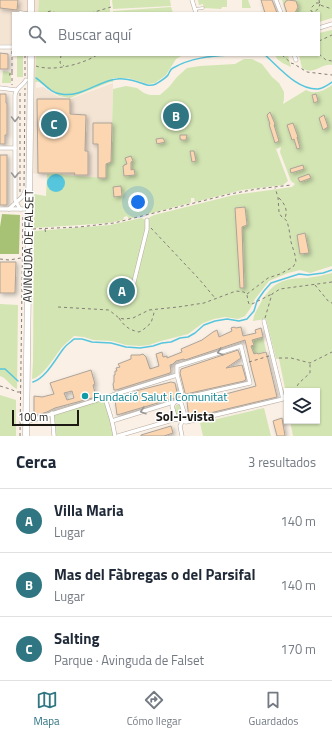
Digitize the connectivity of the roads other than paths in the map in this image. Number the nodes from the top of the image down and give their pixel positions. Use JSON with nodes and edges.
{"nodes":[{"id":1,"x":192,"y":0,"type":"edge"},
{"id":2,"x":276,"y":0,"type":"edge"},
{"id":3,"x":29,"y":2,"type":"edge"},
{"id":4,"x":203,"y":8,"type":"dead end"},
{"id":5,"x":196,"y":11,"type":"edge"},
{"id":6,"x":25,"y":12,"type":"edge"},
{"id":7,"x":31,"y":12,"type":"edge"},
{"id":8,"x":280,"y":12,"type":"edge"},
{"id":9,"x":332,"y":24,"type":"edge"},
{"id":10,"x":320,"y":28,"type":"edge"},
{"id":11,"x":0,"y":48,"type":"edge"},
{"id":12,"x":12,"y":49,"type":"edge"},
{"id":13,"x":26,"y":56,"type":"edge"},
{"id":14,"x":30,"y":56,"type":"edge"},
{"id":15,"x":294,"y":56,"type":"edge"},
{"id":16,"x":296,"y":60,"type":"dead end"},
{"id":17,"x":26,"y":81,"type":"junction"},
{"id":18,"x":0,"y":88,"type":"edge"},
{"id":19,"x":18,"y":89,"type":"junction"},
{"id":20,"x":0,"y":148,"type":"edge"},
{"id":21,"x":15,"y":148,"type":"junction"},
{"id":22,"x":23,"y":193,"type":"junction"},
{"id":23,"x":16,"y":202,"type":"junction"},
{"id":24,"x":0,"y":209,"type":"edge"},
{"id":25,"x":9,"y":209,"type":"junction"},
{"id":26,"x":23,"y":209,"type":"junction"},
{"id":27,"x":147,"y":222,"type":"road end"},
{"id":28,"x":132,"y":290,"type":"dead end"},
{"id":29,"x":264,"y":321,"type":"road end"},
{"id":30,"x":177,"y":375,"type":"junction"},
{"id":31,"x":105,"y":398,"type":"junction"},
{"id":32,"x":183,"y":398,"type":"junction"},
{"id":33,"x":176,"y":403,"type":"junction"},
{"id":34,"x":52,"y":414,"type":"junction"},
{"id":35,"x":176,"y":420,"type":"junction"},
{"id":36,"x":112,"y":421,"type":"junction"},
{"id":37,"x":183,"y":421,"type":"junction"},
{"id":38,"x":26,"y":422,"type":"junction"},
{"id":39,"x":21,"y":436,"type":"edge"},
{"id":40,"x":26,"y":436,"type":"edge"},
{"id":41,"x":54,"y":436,"type":"edge"},
{"id":42,"x":115,"y":436,"type":"edge"},
{"id":43,"x":118,"y":436,"type":"edge"},
{"id":44,"x":182,"y":436,"type":"edge"}],
"edges":[{"from":1,"to":5,"type":"street"},
{"from":2,"to":8,"type":"street"},
{"from":3,"to":6,"type":"main road"},
{"from":3,"to":7,"type":"main road"},
{"from":4,"to":5,"type":"lane"},
{"from":9,"to":10,"type":"street"},
{"from":11,"to":12,"type":"street"},
{"from":13,"to":17,"type":"main road","name":"AVINGUDA DE FALSET"},
{"from":14,"to":38,"type":"main road","name":"AVINGUDA DE FALSET"},
{"from":15,"to":16,"type":"street"},
{"from":17,"to":19,"type":"street"},
{"from":17,"to":22,"type":"main road","name":"AVINGUDA DE FALSET"},
{"from":18,"to":19,"type":"street"},
{"from":19,"to":21,"type":"street","name":"AVINGUDA DE FALSET","one_way":true},
{"from":20,"to":21,"type":"street"},
{"from":21,"to":23,"type":"street","name":"AVINGUDA DE FALSET","one_way":true},
{"from":22,"to":23,"type":"street"},
{"from":22,"to":26,"type":"main road","name":"AVINGUDA DE FALSET"},
{"from":23,"to":25,"type":"street"},
{"from":23,"to":26,"type":"street","name":"AVINGUDA DE FALSET"},
{"from":24,"to":25,"type":"street"},
{"from":25,"to":26,"type":"street"},
{"from":26,"to":39,"type":"main road","name":"AVINGUDA DE FALSET"},
{"from":27,"to":28,"type":"street"},
{"from":29,"to":37,"type":"street"},
{"from":30,"to":31,"type":"street"},
{"from":30,"to":32,"type":"street"},
{"from":32,"to":30,"type":"street","one_way":true},
{"from":31,"to":34,"type":"street"},
{"from":31,"to":36,"type":"street"},
{"from":32,"to":33,"type":"street"},
{"from":33,"to":35,"type":"street"},
{"from":33,"to":36,"type":"street","one_way":true},
{"from":33,"to":37,"type":"street"},
{"from":34,"to":38,"type":"street"},
{"from":34,"to":41,"type":"street"},
{"from":35,"to":37,"type":"street"},
{"from":35,"to":43,"type":"street"},
{"from":36,"to":42,"type":"street"},
{"from":37,"to":44,"type":"street"},
{"from":38,"to":40,"type":"main road","name":"AVINGUDA DE FALSET"}]}
